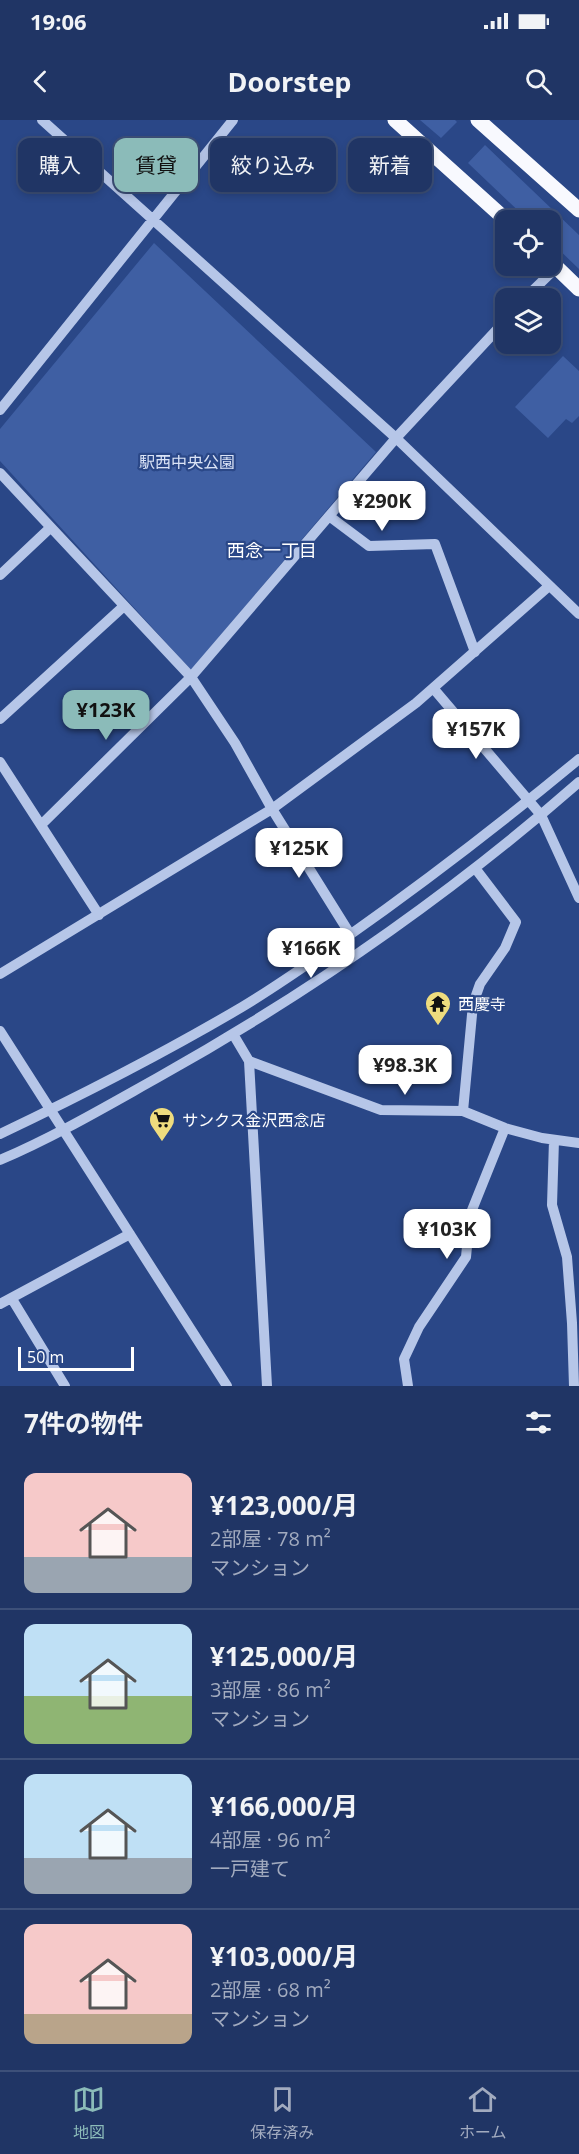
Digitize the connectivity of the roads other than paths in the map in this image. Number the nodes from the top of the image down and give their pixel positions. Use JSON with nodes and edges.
{"nodes":[{"id":1,"x":42,"y":120,"type":"edge"},
{"id":2,"x":233,"y":120,"type":"edge"},
{"id":3,"x":395,"y":120,"type":"edge"},
{"id":4,"x":478,"y":120,"type":"edge"},
{"id":5,"x":495,"y":210,"type":"edge"},
{"id":6,"x":579,"y":210,"type":"edge"},
{"id":7,"x":153,"y":218,"type":"junction"},
{"id":8,"x":561,"y":271,"type":"edge"},
{"id":9,"x":544,"y":276,"type":"edge"},
{"id":10,"x":534,"y":288,"type":"edge"},
{"id":11,"x":579,"y":289,"type":"edge"},
{"id":12,"x":495,"y":332,"type":"edge"},
{"id":13,"x":0,"y":410,"type":"edge"},
{"id":14,"x":396,"y":438,"type":"junction"},
{"id":15,"x":0,"y":473,"type":"edge"},
{"id":16,"x":329,"y":516,"type":"junction"},
{"id":17,"x":50,"y":528,"type":"junction"},
{"id":18,"x":0,"y":575,"type":"edge"},
{"id":19,"x":549,"y":586,"type":"junction"},
{"id":20,"x":124,"y":606,"type":"junction"},
{"id":21,"x":579,"y":614,"type":"edge"},
{"id":22,"x":475,"y":652,"type":"junction"},
{"id":23,"x":192,"y":677,"type":"junction"},
{"id":24,"x":433,"y":688,"type":"junction"},
{"id":25,"x":0,"y":719,"type":"edge"},
{"id":26,"x":579,"y":759,"type":"edge"},
{"id":27,"x":0,"y":762,"type":"edge"},
{"id":28,"x":579,"y":783,"type":"edge"},
{"id":29,"x":529,"y":800,"type":"junction"},
{"id":30,"x":272,"y":809,"type":"junction"},
{"id":31,"x":541,"y":815,"type":"junction"},
{"id":32,"x":40,"y":825,"type":"junction"},
{"id":33,"x":475,"y":868,"type":"junction"},
{"id":34,"x":579,"y":898,"type":"edge"},
{"id":35,"x":99,"y":915,"type":"junction"},
{"id":36,"x":350,"y":934,"type":"junction"},
{"id":37,"x":0,"y":974,"type":"edge"},
{"id":38,"x":289,"y":977,"type":"junction"},
{"id":39,"x":299,"y":994,"type":"junction"},
{"id":40,"x":0,"y":1031,"type":"edge"},
{"id":41,"x":233,"y":1034,"type":"junction"},
{"id":42,"x":249,"y":1061,"type":"junction"},
{"id":43,"x":50,"y":1110,"type":"junction"},
{"id":44,"x":463,"y":1111,"type":"junction"},
{"id":45,"x":505,"y":1128,"type":"junction"},
{"id":46,"x":63,"y":1129,"type":"junction"},
{"id":47,"x":0,"y":1134,"type":"edge"},
{"id":48,"x":554,"y":1140,"type":"junction"},
{"id":49,"x":579,"y":1143,"type":"edge"},
{"id":50,"x":0,"y":1160,"type":"edge"},
{"id":51,"x":130,"y":1234,"type":"junction"},
{"id":52,"x":12,"y":1299,"type":"junction"},
{"id":53,"x":0,"y":1304,"type":"edge"},
{"id":54,"x":65,"y":1386,"type":"edge"},
{"id":55,"x":227,"y":1386,"type":"edge"},
{"id":56,"x":267,"y":1386,"type":"edge"},
{"id":57,"x":408,"y":1386,"type":"edge"},
{"id":58,"x":574,"y":1386,"type":"edge"}],
"edges":[{"from":1,"to":7,"type":"street"},
{"from":2,"to":7,"type":"street"},
{"from":3,"to":5,"type":"main road"},
{"from":4,"to":6,"type":"main road"},
{"from":7,"to":13,"type":"street"},
{"from":7,"to":14,"type":"street"},
{"from":8,"to":11,"type":"main road"},
{"from":9,"to":10,"type":"street"},
{"from":12,"to":14,"type":"street"},
{"from":14,"to":16,"type":"street"},
{"from":14,"to":19,"type":"street"},
{"from":15,"to":17,"type":"street"},
{"from":16,"to":22,"type":"street"},
{"from":16,"to":23,"type":"street"},
{"from":17,"to":18,"type":"street"},
{"from":17,"to":20,"type":"street"},
{"from":19,"to":21,"type":"street"},
{"from":19,"to":22,"type":"street"},
{"from":20,"to":23,"type":"street"},
{"from":20,"to":25,"type":"street"},
{"from":22,"to":24,"type":"street"},
{"from":23,"to":30,"type":"street"},
{"from":23,"to":32,"type":"street"},
{"from":24,"to":29,"type":"street"},
{"from":24,"to":30,"type":"street"},
{"from":26,"to":29,"type":"street"},
{"from":27,"to":32,"type":"street"},
{"from":28,"to":31,"type":"street"},
{"from":29,"to":31,"type":"street"},
{"from":29,"to":36,"type":"street"},
{"from":30,"to":35,"type":"street"},
{"from":30,"to":36,"type":"street"},
{"from":31,"to":33,"type":"street"},
{"from":31,"to":34,"type":"street"},
{"from":32,"to":35,"type":"street"},
{"from":33,"to":39,"type":"street"},
{"from":33,"to":44,"type":"street"},
{"from":35,"to":37,"type":"street"},
{"from":36,"to":38,"type":"street"},
{"from":38,"to":39,"type":"street"},
{"from":38,"to":43,"type":"street"},
{"from":39,"to":41,"type":"street"},
{"from":40,"to":43,"type":"street"},
{"from":41,"to":42,"type":"street"},
{"from":41,"to":46,"type":"street"},
{"from":42,"to":44,"type":"street"},
{"from":42,"to":56,"type":"street"},
{"from":43,"to":46,"type":"street"},
{"from":43,"to":47,"type":"street"},
{"from":44,"to":45,"type":"street"},
{"from":45,"to":48,"type":"street"},
{"from":45,"to":57,"type":"street"},
{"from":46,"to":50,"type":"street"},
{"from":46,"to":51,"type":"street"},
{"from":48,"to":49,"type":"street"},
{"from":48,"to":58,"type":"street"},
{"from":51,"to":52,"type":"street"},
{"from":51,"to":55,"type":"street"},
{"from":52,"to":53,"type":"street"},
{"from":52,"to":54,"type":"street"}]}
